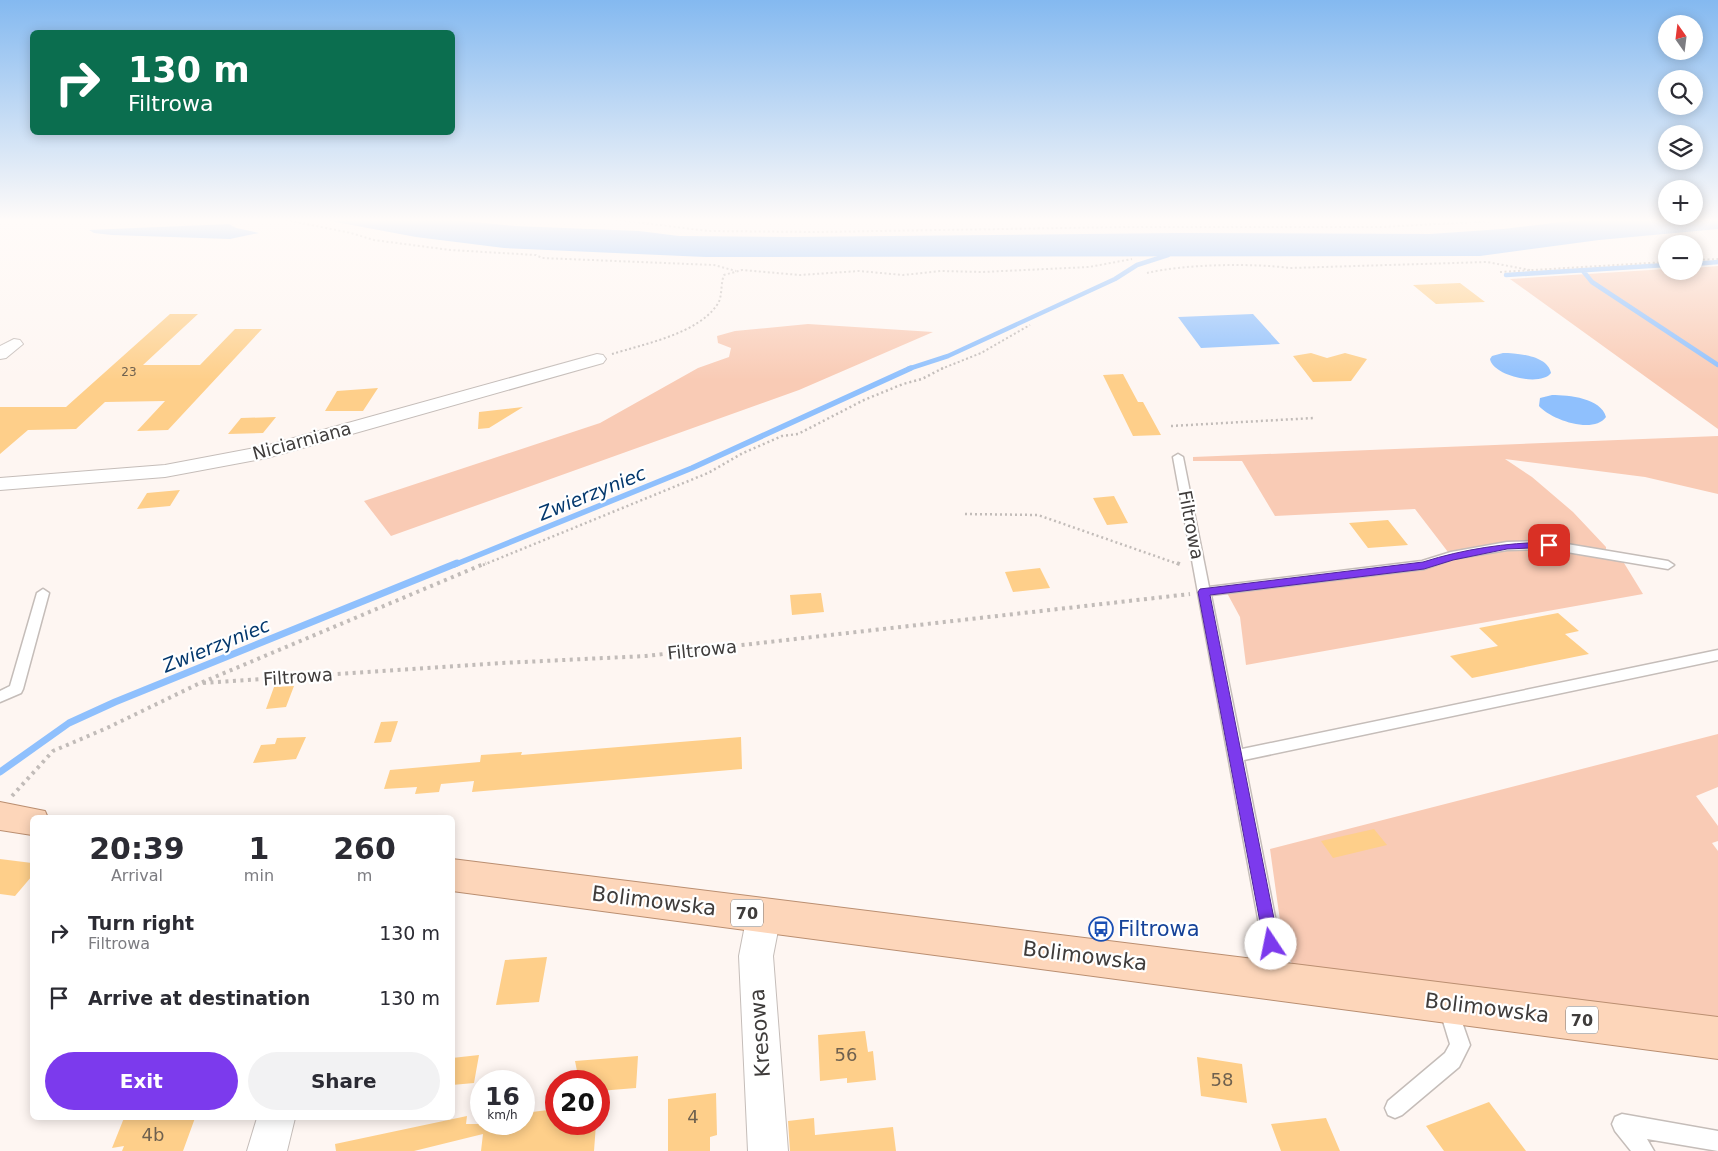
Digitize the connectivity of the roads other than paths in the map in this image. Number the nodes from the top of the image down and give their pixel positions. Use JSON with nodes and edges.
{"nodes":[{"id":1,"x":597,"y":359,"type":"road end"},
{"id":2,"x":1178,"y":458,"type":"dead end"},
{"id":3,"x":0,"y":484,"type":"edge"},
{"id":4,"x":1668,"y":565,"type":"dead end"},
{"id":5,"x":1204,"y":592,"type":"junction"},
{"id":6,"x":43,"y":593,"type":"dead end"},
{"id":7,"x":1718,"y":656,"type":"edge"},
{"id":8,"x":0,"y":697,"type":"edge"},
{"id":9,"x":1235,"y":756,"type":"junction"},
{"id":10,"x":455,"y":875,"type":"edge"},
{"id":11,"x":764,"y":915,"type":"junction"},
{"id":12,"x":1278,"y":982,"type":"junction"},
{"id":13,"x":1446,"y":1003,"type":"junction"},
{"id":14,"x":1718,"y":1038,"type":"edge"},
{"id":15,"x":1395,"y":1108,"type":"dead end"},
{"id":16,"x":275,"y":1120,"type":"edge"},
{"id":17,"x":1718,"y":1141,"type":"edge"},
{"id":18,"x":267,"y":1151,"type":"edge"},
{"id":19,"x":768,"y":1151,"type":"edge"},
{"id":20,"x":1644,"y":1151,"type":"edge"}],
"edges":[{"from":1,"to":3,"type":"street","name":"Niciarniana"},
{"from":2,"to":5,"type":"lane","name":"Filtrowa"},
{"from":4,"to":5,"type":"lane"},
{"from":5,"to":9,"type":"lane","name":"Filtrowa"},
{"from":6,"to":8,"type":"lane"},
{"from":7,"to":9,"type":"lane"},
{"from":9,"to":12,"type":"lane","name":"Filtrowa"},
{"from":10,"to":11,"type":"main road","name":"Bolimowska","number":"70"},
{"from":11,"to":12,"type":"main road","name":"Bolimowska","number":"70"},
{"from":11,"to":19,"type":"street","name":"Kresowa"},
{"from":12,"to":13,"type":"main road","name":"Bolimowska","number":"70"},
{"from":13,"to":14,"type":"main road","name":"Bolimowska","number":"70"},
{"from":13,"to":15,"type":"lane"},
{"from":16,"to":18,"type":"street"},
{"from":17,"to":20,"type":"lane"}]}
